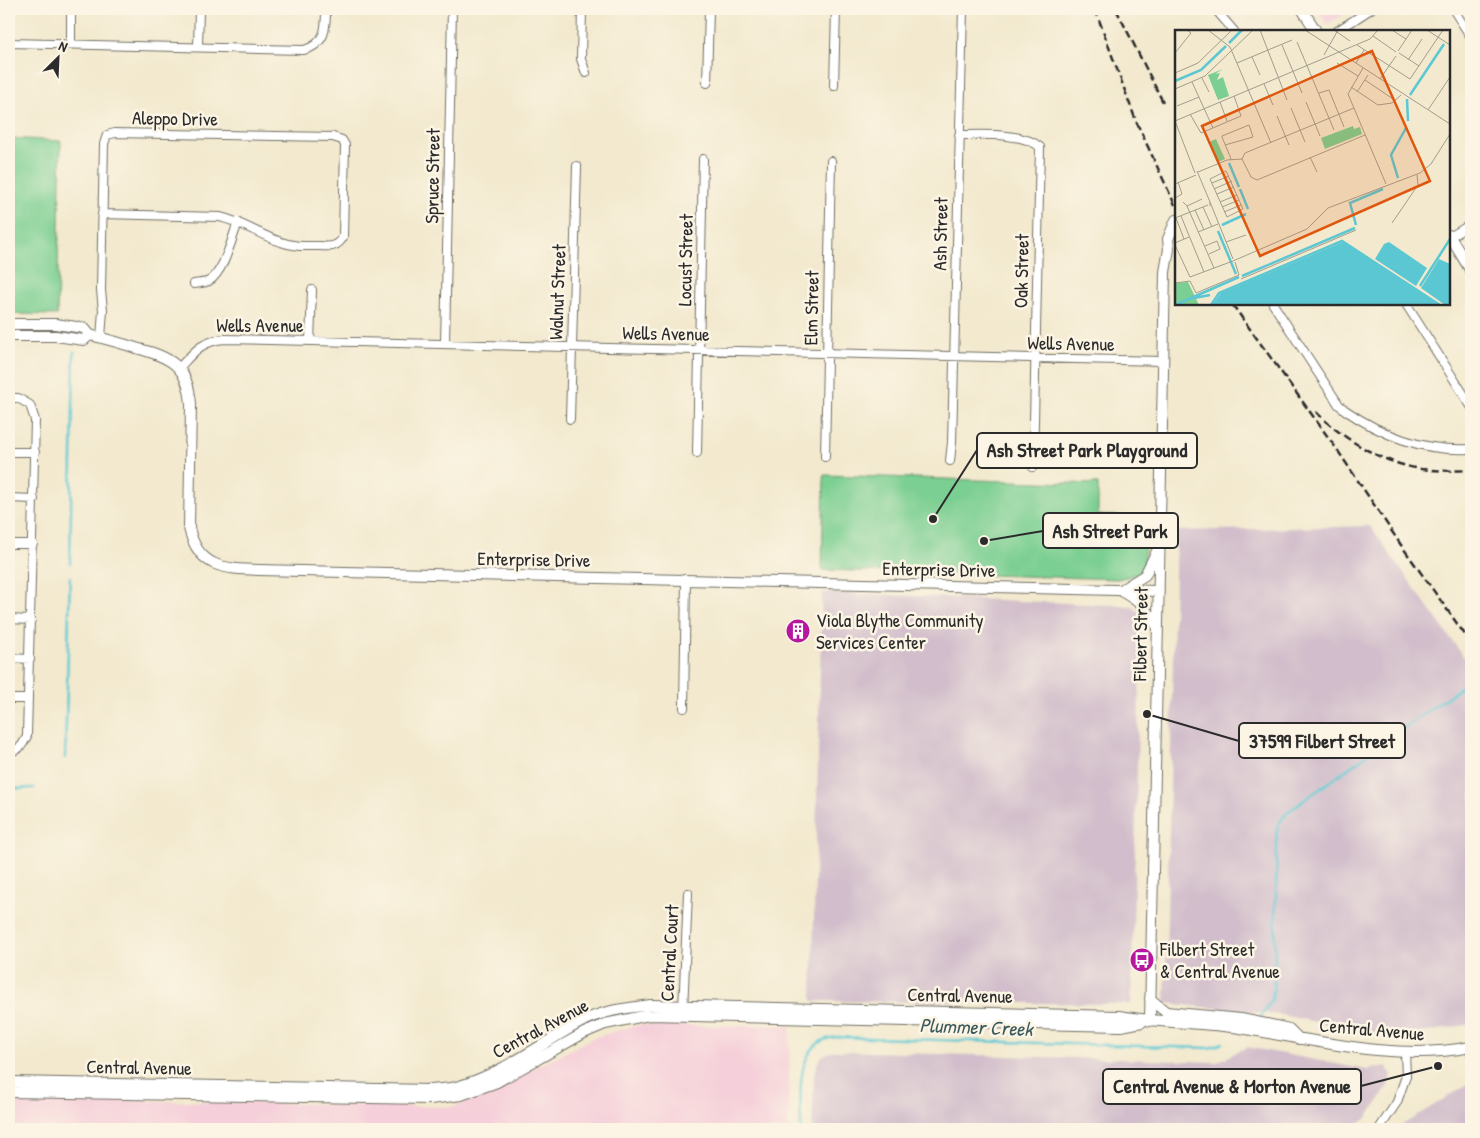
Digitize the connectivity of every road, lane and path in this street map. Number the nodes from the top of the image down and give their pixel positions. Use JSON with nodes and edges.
{"nodes":[{"id":1,"x":72,"y":9,"type":"edge"},
{"id":2,"x":199,"y":9,"type":"edge"},
{"id":3,"x":326,"y":9,"type":"edge"},
{"id":4,"x":452,"y":9,"type":"edge"},
{"id":5,"x":582,"y":9,"type":"edge"},
{"id":6,"x":708,"y":9,"type":"edge"},
{"id":7,"x":836,"y":9,"type":"edge"},
{"id":8,"x":963,"y":9,"type":"edge"},
{"id":9,"x":1215,"y":9,"type":"edge"},
{"id":10,"x":1302,"y":9,"type":"edge"},
{"id":11,"x":1371,"y":9,"type":"edge"},
{"id":12,"x":1453,"y":9,"type":"edge"},
{"id":13,"x":1233,"y":30,"type":"edge"},
{"id":14,"x":1315,"y":30,"type":"edge"},
{"id":15,"x":1339,"y":30,"type":"edge"},
{"id":16,"x":1471,"y":36,"type":"edge"},
{"id":17,"x":9,"y":43,"type":"edge"},
{"id":18,"x":71,"y":44,"type":"junction"},
{"id":19,"x":198,"y":47,"type":"junction"},
{"id":20,"x":586,"y":73,"type":"dead end"},
{"id":21,"x":707,"y":83,"type":"dead end"},
{"id":22,"x":834,"y":86,"type":"dead end"},
{"id":23,"x":959,"y":135,"type":"junction"},
{"id":24,"x":703,"y":159,"type":"dead end"},
{"id":25,"x":831,"y":161,"type":"dead end"},
{"id":26,"x":577,"y":166,"type":"dead end"},
{"id":27,"x":102,"y":214,"type":"junction"},
{"id":28,"x":238,"y":222,"type":"junction"},
{"id":29,"x":1175,"y":222,"type":"edge"},
{"id":30,"x":1471,"y":224,"type":"edge"},
{"id":31,"x":1450,"y":235,"type":"edge"},
{"id":32,"x":1450,"y":238,"type":"edge"},
{"id":33,"x":1175,"y":241,"type":"edge"},
{"id":34,"x":1169,"y":248,"type":"junction"},
{"id":35,"x":1471,"y":270,"type":"edge"},
{"id":36,"x":194,"y":284,"type":"dead end"},
{"id":37,"x":312,"y":290,"type":"dead end"},
{"id":38,"x":1274,"y":305,"type":"edge"},
{"id":39,"x":1407,"y":305,"type":"edge"},
{"id":40,"x":9,"y":324,"type":"edge"},
{"id":41,"x":90,"y":335,"type":"junction"},
{"id":42,"x":9,"y":336,"type":"edge"},
{"id":43,"x":101,"y":338,"type":"junction"},
{"id":44,"x":310,"y":341,"type":"junction"},
{"id":45,"x":445,"y":344,"type":"junction"},
{"id":46,"x":572,"y":347,"type":"junction"},
{"id":47,"x":699,"y":350,"type":"junction"},
{"id":48,"x":827,"y":353,"type":"junction"},
{"id":49,"x":954,"y":356,"type":"junction"},
{"id":50,"x":1035,"y":358,"type":"junction"},
{"id":51,"x":1162,"y":361,"type":"junction"},
{"id":52,"x":180,"y":368,"type":"junction"},
{"id":53,"x":9,"y":398,"type":"edge"},
{"id":54,"x":1471,"y":406,"type":"edge"},
{"id":55,"x":570,"y":419,"type":"dead end"},
{"id":56,"x":1471,"y":449,"type":"edge"},
{"id":57,"x":9,"y":452,"type":"edge"},
{"id":58,"x":35,"y":452,"type":"junction"},
{"id":59,"x":697,"y":453,"type":"dead end"},
{"id":60,"x":825,"y":457,"type":"dead end"},
{"id":61,"x":950,"y":460,"type":"dead end"},
{"id":62,"x":1033,"y":467,"type":"dead end"},
{"id":63,"x":9,"y":498,"type":"edge"},
{"id":64,"x":34,"y":499,"type":"junction"},
{"id":65,"x":9,"y":544,"type":"edge"},
{"id":66,"x":33,"y":544,"type":"junction"},
{"id":67,"x":1159,"y":546,"type":"junction"},
{"id":68,"x":686,"y":580,"type":"junction"},
{"id":69,"x":1120,"y":590,"type":"junction"},
{"id":70,"x":1159,"y":591,"type":"junction"},
{"id":71,"x":9,"y":619,"type":"edge"},
{"id":72,"x":31,"y":620,"type":"junction"},
{"id":73,"x":1157,"y":626,"type":"junction"},
{"id":74,"x":9,"y":658,"type":"edge"},
{"id":75,"x":30,"y":659,"type":"junction"},
{"id":76,"x":9,"y":699,"type":"edge"},
{"id":77,"x":28,"y":699,"type":"junction"},
{"id":78,"x":684,"y":708,"type":"dead end"},
{"id":79,"x":9,"y":750,"type":"edge"},
{"id":80,"x":688,"y":893,"type":"dead end"},
{"id":81,"x":1150,"y":999,"type":"junction"},
{"id":82,"x":683,"y":1010,"type":"junction"},
{"id":83,"x":1150,"y":1021,"type":"junction"},
{"id":84,"x":1299,"y":1039,"type":"junction"},
{"id":85,"x":1471,"y":1047,"type":"edge"},
{"id":86,"x":1404,"y":1052,"type":"junction"},
{"id":87,"x":9,"y":1082,"type":"edge"},
{"id":88,"x":9,"y":1092,"type":"edge"},
{"id":89,"x":1379,"y":1129,"type":"edge"}],
"edges":[{"from":1,"to":18,"type":"street"},
{"from":2,"to":19,"type":"street"},
{"from":3,"to":19,"type":"street"},
{"from":4,"to":45,"type":"street","name":"Spruce Street"},
{"from":5,"to":20,"type":"street"},
{"from":6,"to":21,"type":"street"},
{"from":7,"to":22,"type":"street"},
{"from":8,"to":23,"type":"street","name":"Ash Street"},
{"from":9,"to":13,"type":"street"},
{"from":10,"to":14,"type":"street"},
{"from":11,"to":15,"type":"street"},
{"from":12,"to":16,"type":"street"},
{"from":17,"to":18,"type":"street"},
{"from":18,"to":19,"type":"street"},
{"from":23,"to":49,"type":"street","name":"Ash Street"},
{"from":23,"to":50,"type":"street","name":"Oak Street"},
{"from":24,"to":47,"type":"street","name":"Locust Street"},
{"from":25,"to":48,"type":"street","name":"Elm Street"},
{"from":26,"to":46,"type":"street","name":"Walnut Street"},
{"from":27,"to":28,"type":"street"},
{"from":27,"to":28,"type":"street","name":"Aleppo Drive"},
{"from":27,"to":43,"type":"street","name":"Aleppo Drive"},
{"from":28,"to":36,"type":"street"},
{"from":29,"to":34,"type":"street","name":"Filbert Street"},
{"from":30,"to":31,"type":"street"},
{"from":32,"to":35,"type":"street"},
{"from":33,"to":34,"type":"street","name":"Filbert Street"},
{"from":34,"to":51,"type":"street","name":"Filbert Street"},
{"from":37,"to":44,"type":"street"},
{"from":38,"to":56,"type":"street"},
{"from":39,"to":54,"type":"street"},
{"from":40,"to":41,"type":"street"},
{"from":41,"to":42,"type":"street"},
{"from":41,"to":43,"type":"street"},
{"from":43,"to":52,"type":"street"},
{"from":44,"to":45,"type":"street","name":"Wells Avenue"},
{"from":44,"to":52,"type":"street","name":"Wells Avenue"},
{"from":45,"to":46,"type":"street","name":"Wells Avenue"},
{"from":46,"to":47,"type":"street","name":"Wells Avenue"},
{"from":46,"to":55,"type":"street","name":"Walnut Street"},
{"from":47,"to":48,"type":"street","name":"Wells Avenue"},
{"from":47,"to":59,"type":"street","name":"Locust Street"},
{"from":48,"to":49,"type":"street","name":"Wells Avenue"},
{"from":48,"to":60,"type":"street","name":"Elm Street"},
{"from":49,"to":50,"type":"street","name":"Wells Avenue"},
{"from":49,"to":61,"type":"street","name":"Ash Street"},
{"from":50,"to":51,"type":"street","name":"Wells Avenue"},
{"from":50,"to":62,"type":"street","name":"Oak Street"},
{"from":51,"to":67,"type":"street","name":"Filbert Street"},
{"from":52,"to":68,"type":"street","name":"Enterprise Drive"},
{"from":53,"to":58,"type":"street"},
{"from":57,"to":58,"type":"street"},
{"from":58,"to":64,"type":"street"},
{"from":63,"to":64,"type":"street"},
{"from":64,"to":66,"type":"street"},
{"from":65,"to":66,"type":"street"},
{"from":66,"to":72,"type":"street"},
{"from":67,"to":69,"type":"street"},
{"from":67,"to":70,"type":"street","name":"Filbert Street"},
{"from":68,"to":69,"type":"street","name":"Enterprise Drive"},
{"from":68,"to":78,"type":"street"},
{"from":69,"to":70,"type":"street","name":"Enterprise Drive"},
{"from":69,"to":73,"type":"street"},
{"from":70,"to":73,"type":"street","name":"Filbert Street"},
{"from":71,"to":72,"type":"street"},
{"from":72,"to":75,"type":"street"},
{"from":73,"to":81,"type":"street","name":"Filbert Street"},
{"from":74,"to":75,"type":"street"},
{"from":75,"to":77,"type":"street"},
{"from":76,"to":77,"type":"street"},
{"from":77,"to":79,"type":"street"},
{"from":80,"to":82,"type":"street","name":"Central Court"},
{"from":81,"to":83,"type":"street","name":"Filbert Street"},
{"from":81,"to":84,"type":"street"},
{"from":82,"to":83,"type":"street","name":"Central Avenue"},
{"from":82,"to":87,"type":"street","name":"Central Avenue"},
{"from":82,"to":88,"type":"street","name":"Central Avenue"},
{"from":83,"to":84,"type":"street","name":"Central Avenue"},
{"from":84,"to":86,"type":"street","name":"Central Avenue"},
{"from":85,"to":86,"type":"street","name":"Central Avenue"},
{"from":86,"to":89,"type":"street"}]}
